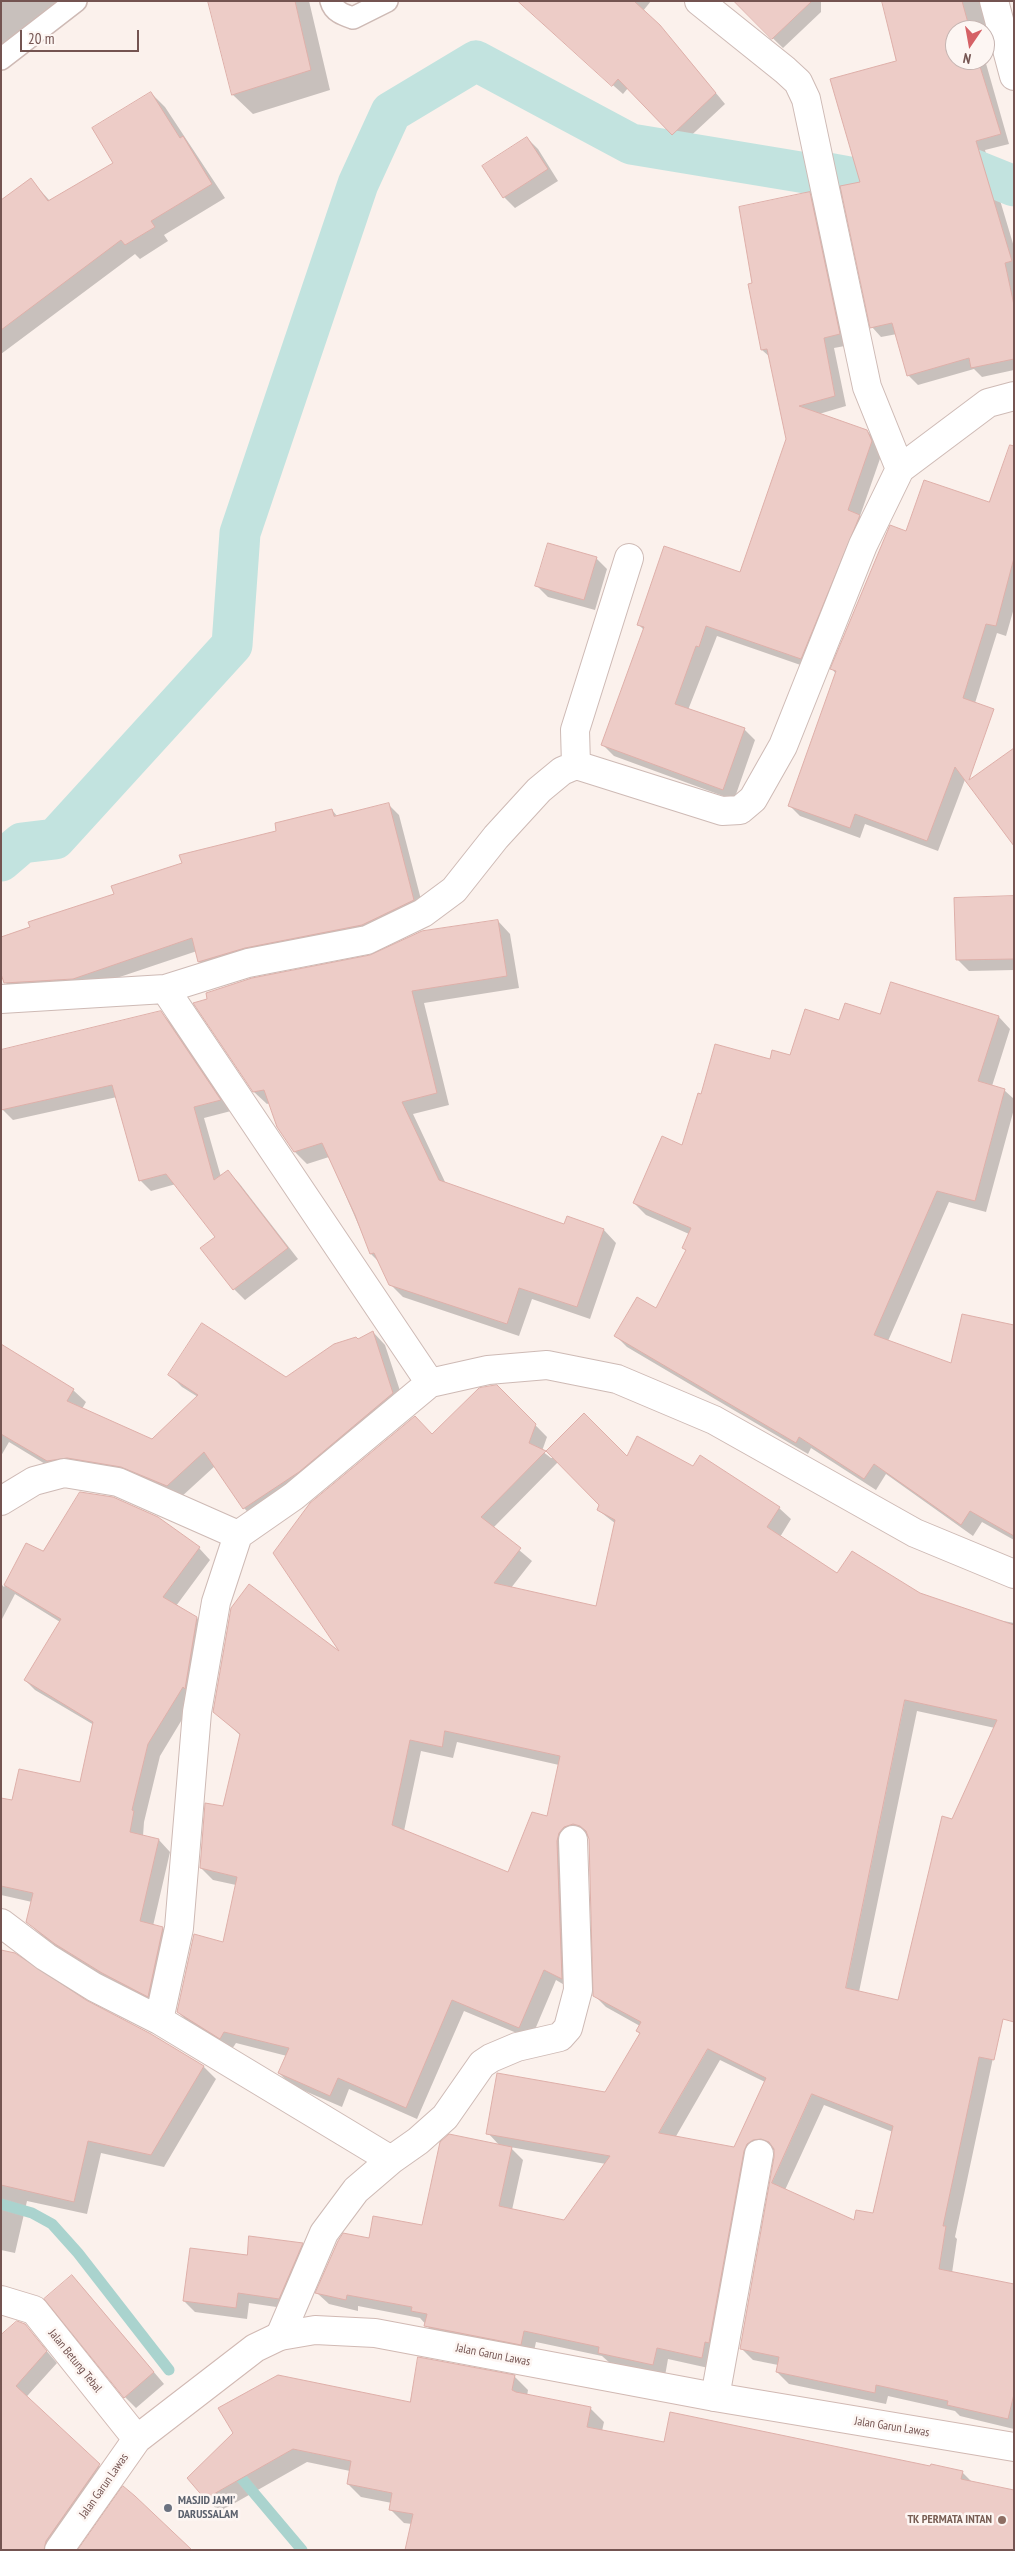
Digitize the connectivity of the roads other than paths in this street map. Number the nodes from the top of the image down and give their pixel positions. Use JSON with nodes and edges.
{"nodes":[{"id":1,"x":76,"y":1,"type":"edge"},
{"id":2,"x":331,"y":1,"type":"edge"},
{"id":3,"x":387,"y":1,"type":"edge"},
{"id":4,"x":699,"y":1,"type":"edge"},
{"id":5,"x":994,"y":1,"type":"edge"},
{"id":6,"x":1010,"y":37,"type":"edge"},
{"id":7,"x":1,"y":59,"type":"edge"},
{"id":8,"x":1014,"y":76,"type":"edge"},
{"id":9,"x":1014,"y":396,"type":"edge"},
{"id":10,"x":900,"y":469,"type":"junction"},
{"id":11,"x":629,"y":558,"type":"dead end"},
{"id":12,"x":576,"y":765,"type":"junction"},
{"id":13,"x":165,"y":989,"type":"junction"},
{"id":14,"x":1,"y":999,"type":"edge"},
{"id":15,"x":430,"y":1383,"type":"junction"},
{"id":16,"x":1,"y":1501,"type":"edge"},
{"id":17,"x":238,"y":1535,"type":"junction"},
{"id":18,"x":1014,"y":1574,"type":"edge"},
{"id":19,"x":573,"y":1840,"type":"dead end"},
{"id":20,"x":1,"y":1923,"type":"edge"},
{"id":21,"x":158,"y":2020,"type":"junction"},
{"id":22,"x":759,"y":2154,"type":"dead end"},
{"id":23,"x":390,"y":2160,"type":"junction"},
{"id":24,"x":1,"y":2300,"type":"edge"},
{"id":25,"x":280,"y":2336,"type":"junction"},
{"id":26,"x":715,"y":2398,"type":"junction"},
{"id":27,"x":137,"y":2439,"type":"junction"},
{"id":28,"x":1014,"y":2447,"type":"edge"},
{"id":29,"x":59,"y":2550,"type":"edge"}],
"edges":[{"from":1,"to":7,"type":"lane"},
{"from":2,"to":3,"type":"lane"},
{"from":4,"to":10,"type":"street"},
{"from":5,"to":6,"type":"street"},
{"from":6,"to":8,"type":"street"},
{"from":9,"to":10,"type":"street"},
{"from":10,"to":12,"type":"street"},
{"from":11,"to":12,"type":"street"},
{"from":12,"to":13,"type":"street"},
{"from":13,"to":14,"type":"street"},
{"from":13,"to":15,"type":"street"},
{"from":15,"to":17,"type":"street"},
{"from":15,"to":18,"type":"street"},
{"from":16,"to":17,"type":"street"},
{"from":17,"to":21,"type":"street"},
{"from":19,"to":23,"type":"street"},
{"from":20,"to":21,"type":"street"},
{"from":21,"to":23,"type":"street"},
{"from":22,"to":26,"type":"street"},
{"from":23,"to":25,"type":"street"},
{"from":24,"to":27,"type":"street","name":"Jalan Betung Tebal"},
{"from":25,"to":26,"type":"street","name":"Jalan Garun Lawas"},
{"from":25,"to":27,"type":"street","name":"Jalan Garun Lawas"},
{"from":26,"to":28,"type":"street","name":"Jalan Garun Lawas"},
{"from":27,"to":29,"type":"street","name":"Jalan Garun Lawas"}]}
